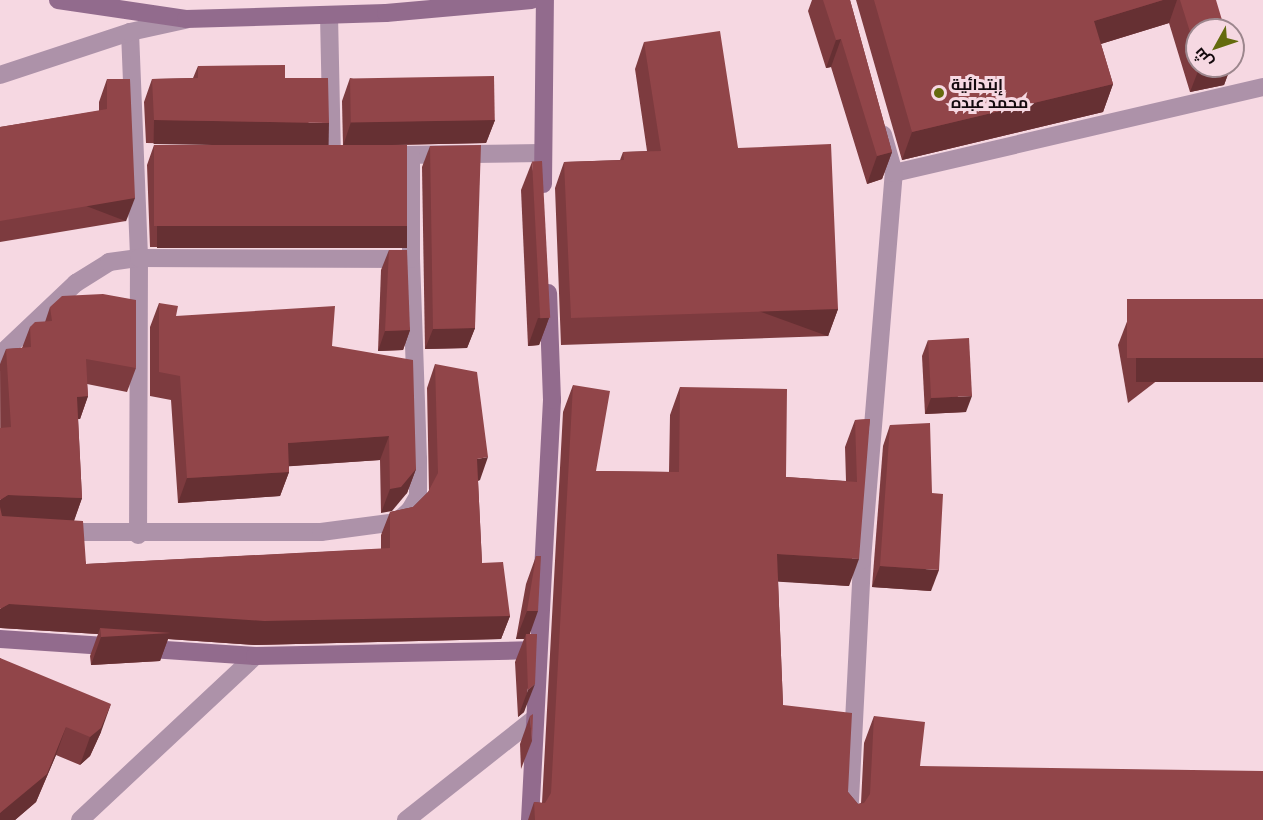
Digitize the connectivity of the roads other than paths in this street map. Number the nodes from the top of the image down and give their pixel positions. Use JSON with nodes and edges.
{"nodes":[{"id":1,"x":58,"y":0,"type":"edge"},
{"id":2,"x":531,"y":0,"type":"edge"},
{"id":3,"x":545,"y":0,"type":"edge"},
{"id":4,"x":329,"y":15,"type":"junction"},
{"id":5,"x":186,"y":19,"type":"junction"},
{"id":6,"x":130,"y":32,"type":"junction"},
{"id":7,"x":0,"y":75,"type":"edge"},
{"id":8,"x":1263,"y":87,"type":"edge"},
{"id":9,"x":877,"y":115,"type":"edge"},
{"id":10,"x":542,"y":153,"type":"junction"},
{"id":11,"x":137,"y":154,"type":"junction"},
{"id":12,"x":159,"y":154,"type":"edge"},
{"id":13,"x":411,"y":155,"type":"junction"},
{"id":14,"x":354,"y":156,"type":"edge"},
{"id":15,"x":377,"y":156,"type":"edge"},
{"id":16,"x":309,"y":157,"type":"edge"},
{"id":17,"x":332,"y":157,"type":"junction"},
{"id":18,"x":894,"y":173,"type":"junction"},
{"id":19,"x":544,"y":200,"type":"edge"},
{"id":20,"x":139,"y":258,"type":"junction"},
{"id":21,"x":411,"y":259,"type":"junction"},
{"id":22,"x":547,"y":271,"type":"edge"},
{"id":23,"x":0,"y":355,"type":"edge"},
{"id":24,"x":46,"y":532,"type":"edge"},
{"id":25,"x":138,"y":535,"type":"junction"},
{"id":26,"x":0,"y":639,"type":"edge"},
{"id":27,"x":536,"y":650,"type":"junction"},
{"id":28,"x":255,"y":656,"type":"junction"},
{"id":29,"x":535,"y":718,"type":"junction"},
{"id":30,"x":80,"y":820,"type":"edge"},
{"id":31,"x":406,"y":820,"type":"edge"},
{"id":32,"x":530,"y":820,"type":"edge"},
{"id":33,"x":849,"y":820,"type":"edge"}],
"edges":[{"from":1,"to":5,"type":"street"},
{"from":2,"to":4,"type":"street"},
{"from":3,"to":10,"type":"street"},
{"from":4,"to":5,"type":"street"},
{"from":4,"to":17,"type":"street"},
{"from":5,"to":6,"type":"street"},
{"from":6,"to":7,"type":"street"},
{"from":6,"to":11,"type":"street"},
{"from":8,"to":18,"type":"street"},
{"from":9,"to":18,"type":"street"},
{"from":10,"to":13,"type":"street"},
{"from":10,"to":19,"type":"street"},
{"from":11,"to":12,"type":"street"},
{"from":11,"to":20,"type":"street"},
{"from":13,"to":15,"type":"street"},
{"from":13,"to":21,"type":"street"},
{"from":14,"to":17,"type":"street"},
{"from":16,"to":17,"type":"street"},
{"from":18,"to":33,"type":"street"},
{"from":20,"to":21,"type":"street"},
{"from":20,"to":23,"type":"street"},
{"from":20,"to":25,"type":"street"},
{"from":21,"to":25,"type":"street"},
{"from":22,"to":27,"type":"street"},
{"from":24,"to":25,"type":"street"},
{"from":26,"to":28,"type":"street"},
{"from":27,"to":28,"type":"street"},
{"from":27,"to":29,"type":"street"},
{"from":28,"to":30,"type":"street"},
{"from":29,"to":31,"type":"street"},
{"from":29,"to":32,"type":"street"}]}
